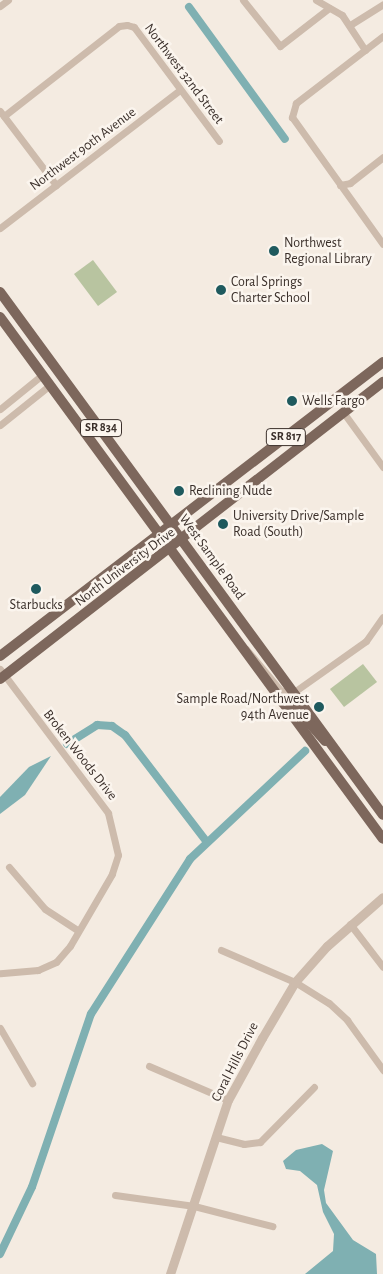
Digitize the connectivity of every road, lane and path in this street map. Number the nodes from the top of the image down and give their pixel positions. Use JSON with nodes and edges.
{"nodes":[{"id":1,"x":8,"y":0,"type":"edge"},
{"id":2,"x":244,"y":0,"type":"edge"},
{"id":3,"x":316,"y":0,"type":"edge"},
{"id":4,"x":383,"y":4,"type":"edge"},
{"id":5,"x":0,"y":6,"type":"edge"},
{"id":6,"x":329,"y":8,"type":"junction"},
{"id":7,"x":350,"y":25,"type":"junction"},
{"id":8,"x":383,"y":36,"type":"edge"},
{"id":9,"x":365,"y":50,"type":"junction"},
{"id":10,"x":180,"y":90,"type":"junction"},
{"id":11,"x":2,"y":113,"type":"edge"},
{"id":12,"x":219,"y":141,"type":"dead end"},
{"id":13,"x":383,"y":157,"type":"edge"},
{"id":14,"x":350,"y":182,"type":"junction"},
{"id":15,"x":56,"y":185,"type":"junction"},
{"id":16,"x":340,"y":185,"type":"junction"},
{"id":17,"x":346,"y":193,"type":"junction"},
{"id":18,"x":0,"y":228,"type":"edge"},
{"id":19,"x":383,"y":244,"type":"edge"},
{"id":20,"x":0,"y":292,"type":"edge"},
{"id":21,"x":0,"y":303,"type":"edge"},
{"id":22,"x":0,"y":317,"type":"edge"},
{"id":23,"x":30,"y":332,"type":"junction"},
{"id":24,"x":383,"y":362,"type":"edge"},
{"id":25,"x":42,"y":375,"type":"junction"},
{"id":26,"x":383,"y":382,"type":"edge"},
{"id":27,"x":50,"y":385,"type":"junction"},
{"id":28,"x":348,"y":390,"type":"junction"},
{"id":29,"x":338,"y":397,"type":"junction"},
{"id":30,"x":0,"y":409,"type":"edge"},
{"id":31,"x":343,"y":412,"type":"junction"},
{"id":32,"x":328,"y":424,"type":"junction"},
{"id":33,"x":0,"y":425,"type":"edge"},
{"id":34,"x":383,"y":467,"type":"edge"},
{"id":35,"x":171,"y":524,"type":"junction"},
{"id":36,"x":158,"y":535,"type":"junction"},
{"id":37,"x":183,"y":540,"type":"junction"},
{"id":38,"x":169,"y":552,"type":"junction"},
{"id":39,"x":383,"y":617,"type":"edge"},
{"id":40,"x":238,"y":643,"type":"junction"},
{"id":41,"x":0,"y":656,"type":"edge"},
{"id":42,"x":1,"y":675,"type":"edge"},
{"id":43,"x":294,"y":692,"type":"junction"},
{"id":44,"x":282,"y":702,"type":"junction"},
{"id":45,"x":332,"y":746,"type":"junction"},
{"id":46,"x":383,"y":815,"type":"edge"},
{"id":47,"x":383,"y":839,"type":"edge"},
{"id":48,"x":9,"y":867,"type":"dead end"},
{"id":49,"x":383,"y":897,"type":"edge"},
{"id":50,"x":350,"y":924,"type":"junction"},
{"id":51,"x":77,"y":930,"type":"junction"},
{"id":52,"x":221,"y":950,"type":"dead end"},
{"id":53,"x":383,"y":967,"type":"edge"},
{"id":54,"x":0,"y":973,"type":"edge"},
{"id":55,"x":295,"y":982,"type":"junction"},
{"id":56,"x":0,"y":1028,"type":"edge"},
{"id":57,"x":149,"y":1066,"type":"dead end"},
{"id":58,"x":383,"y":1070,"type":"edge"},
{"id":59,"x":32,"y":1083,"type":"dead end"},
{"id":60,"x":314,"y":1088,"type":"dead end"},
{"id":61,"x":228,"y":1100,"type":"junction"},
{"id":62,"x":216,"y":1137,"type":"junction"},
{"id":63,"x":115,"y":1195,"type":"dead end"},
{"id":64,"x":194,"y":1206,"type":"junction"},
{"id":65,"x":272,"y":1226,"type":"dead end"},
{"id":66,"x":170,"y":1274,"type":"edge"}],
"edges":[{"from":1,"to":5,"type":"street"},
{"from":2,"to":6,"type":"street"},
{"from":3,"to":6,"type":"street"},
{"from":4,"to":7,"type":"street"},
{"from":6,"to":7,"type":"street"},
{"from":7,"to":9,"type":"street"},
{"from":8,"to":9,"type":"street"},
{"from":9,"to":16,"type":"street"},
{"from":10,"to":11,"type":"street","name":"Northwest 32nd Street"},
{"from":10,"to":12,"type":"street","name":"Northwest 32nd Street"},
{"from":10,"to":15,"type":"street","name":"Northwest 90th Avenue"},
{"from":11,"to":15,"type":"street"},
{"from":13,"to":14,"type":"street"},
{"from":14,"to":16,"type":"street"},
{"from":14,"to":17,"type":"street"},
{"from":15,"to":18,"type":"street","name":"Northwest 90th Avenue"},
{"from":16,"to":17,"type":"street"},
{"from":17,"to":19,"type":"street"},
{"from":20,"to":23,"type":"main road","name":"West Sample Road","number":"SR 834"},
{"from":21,"to":23,"type":"main road"},
{"from":22,"to":25,"type":"main road","number":"SR 834"},
{"from":23,"to":35,"type":"main road","name":"West Sample Road","number":"SR 834"},
{"from":24,"to":28,"type":"main road","name":"North University Drive","number":"SR 817"},
{"from":25,"to":27,"type":"main road","number":"SR 834"},
{"from":25,"to":30,"type":"street"},
{"from":26,"to":31,"type":"main road","name":"North University Drive","number":"SR 817"},
{"from":27,"to":33,"type":"street"},
{"from":27,"to":36,"type":"main road","number":"SR 834"},
{"from":28,"to":29,"type":"main road","name":"North University Drive","number":"SR 817"},
{"from":28,"to":31,"type":"main road"},
{"from":29,"to":32,"type":"main road"},
{"from":29,"to":35,"type":"main road","name":"North University Drive","number":"SR 817"},
{"from":31,"to":32,"type":"main road","name":"North University Drive","number":"SR 817"},
{"from":31,"to":34,"type":"street"},
{"from":32,"to":37,"type":"main road","name":"North University Drive","number":"SR 817"},
{"from":35,"to":36,"type":"main road","name":"North University Drive"},
{"from":35,"to":37,"type":"main road","name":"West Sample Road"},
{"from":36,"to":38,"type":"main road","number":"SR 834"},
{"from":36,"to":41,"type":"main road","name":"North University Drive"},
{"from":37,"to":38,"type":"main road","name":"North University Drive","number":"SR 817"},
{"from":37,"to":43,"type":"main road","name":"West Sample Road"},
{"from":38,"to":40,"type":"main road"},
{"from":38,"to":42,"type":"main road","name":"North University Drive"},
{"from":39,"to":43,"type":"street"},
{"from":40,"to":43,"type":"street"},
{"from":40,"to":44,"type":"main road"},
{"from":42,"to":51,"type":"street","name":"Broken Woods Drive"},
{"from":43,"to":45,"type":"main road","name":"West Sample Road"},
{"from":44,"to":45,"type":"main road"},
{"from":44,"to":47,"type":"main road"},
{"from":45,"to":46,"type":"main road","name":"West Sample Road"},
{"from":48,"to":51,"type":"street"},
{"from":49,"to":50,"type":"street","name":"Coral Hills Drive"},
{"from":50,"to":53,"type":"street"},
{"from":50,"to":55,"type":"street","name":"Coral Hills Drive"},
{"from":51,"to":54,"type":"street","name":"Broken Woods Drive"},
{"from":52,"to":55,"type":"street"},
{"from":55,"to":58,"type":"street"},
{"from":55,"to":61,"type":"street","name":"Coral Hills Drive"},
{"from":56,"to":59,"type":"street"},
{"from":57,"to":61,"type":"street"},
{"from":60,"to":62,"type":"street"},
{"from":61,"to":62,"type":"street","name":"Coral Hills Drive"},
{"from":62,"to":64,"type":"street","name":"Coral Hills Drive"},
{"from":63,"to":64,"type":"street"},
{"from":64,"to":65,"type":"street"},
{"from":64,"to":66,"type":"street","name":"Coral Hills Drive"}]}
